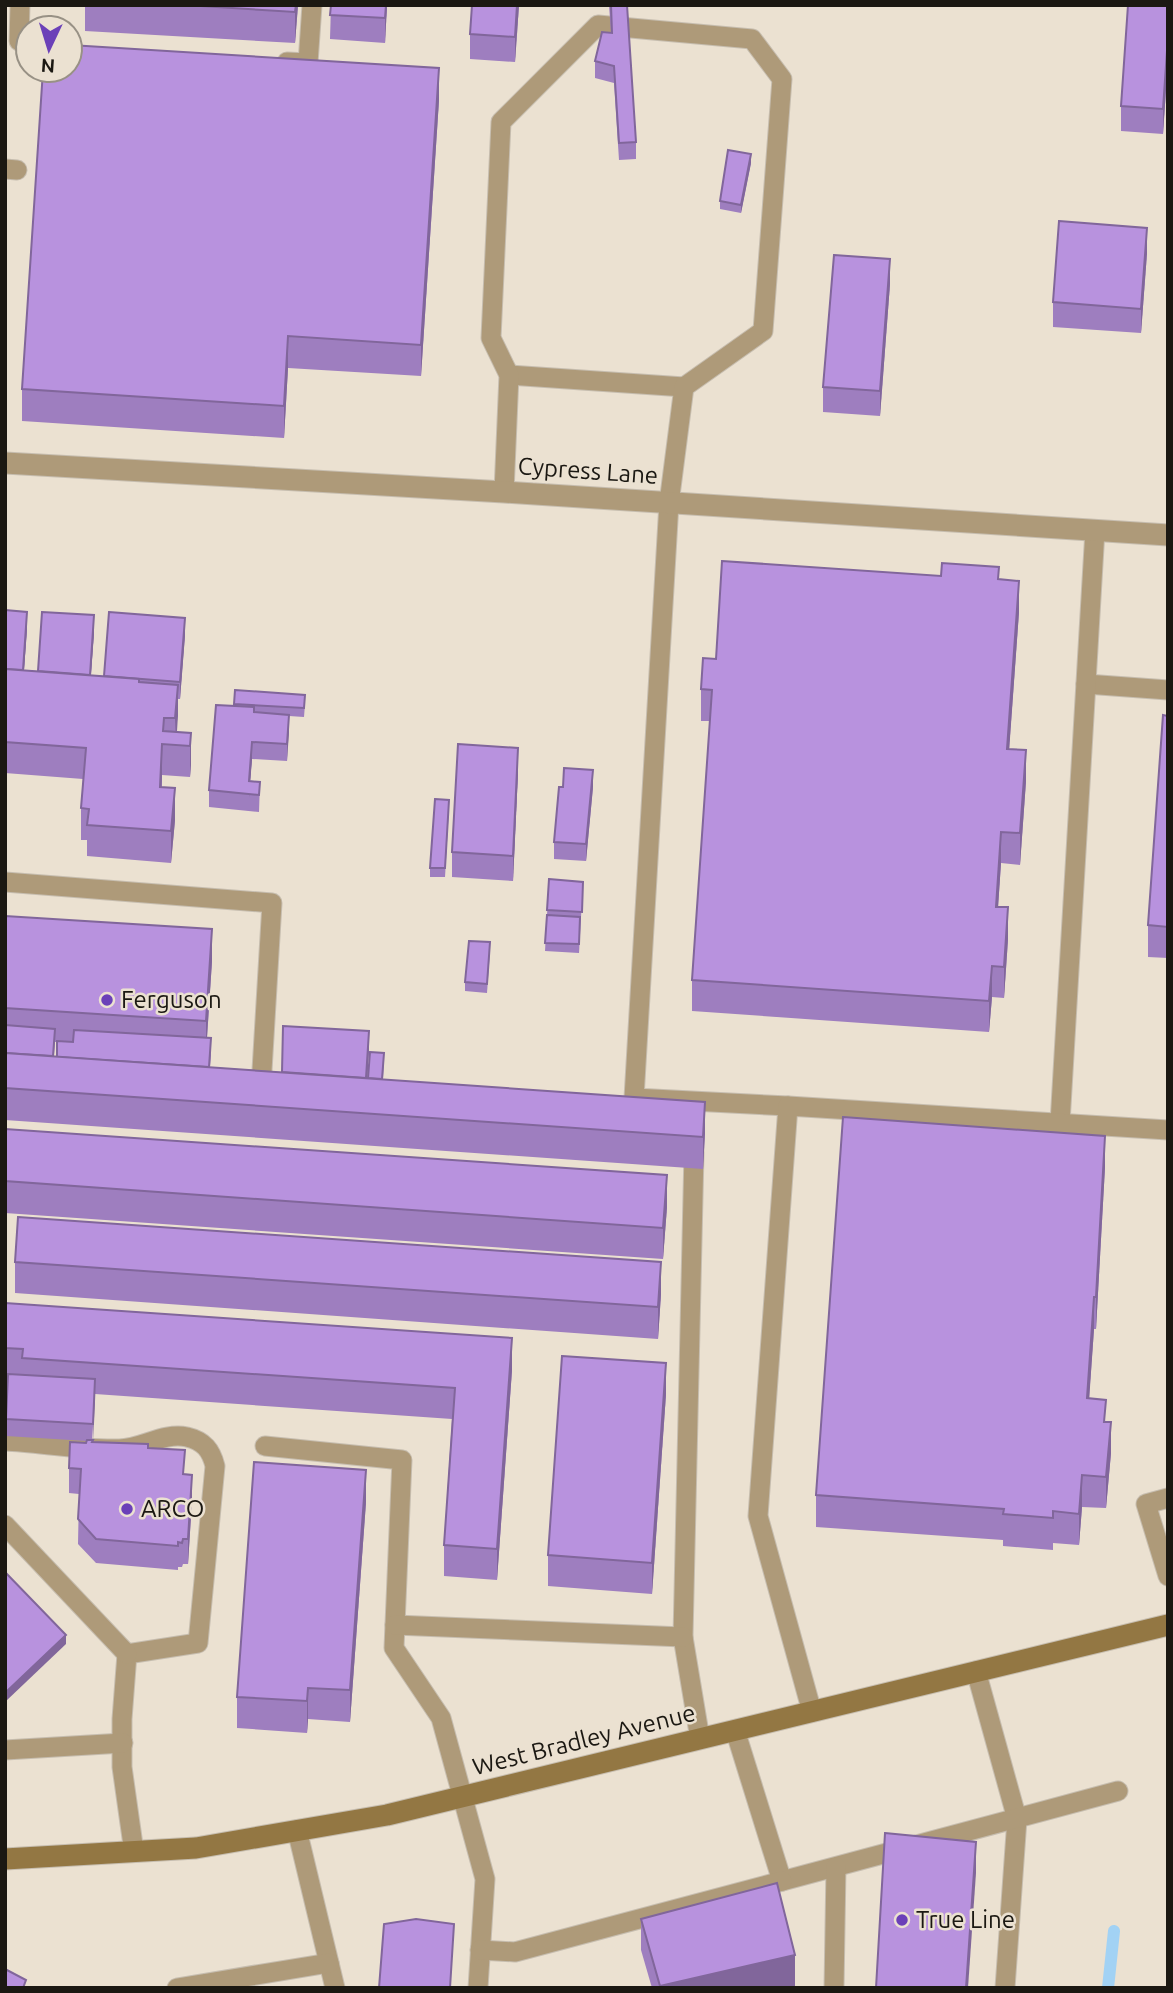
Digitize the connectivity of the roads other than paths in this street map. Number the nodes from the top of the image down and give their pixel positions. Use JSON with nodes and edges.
{"nodes":[{"id":1,"x":312,"y":5,"type":"edge"},
{"id":2,"x":268,"y":60,"type":"edge"},
{"id":3,"x":509,"y":376,"type":"junction"},
{"id":4,"x":684,"y":387,"type":"junction"},
{"id":5,"x":5,"y":463,"type":"edge"},
{"id":6,"x":504,"y":492,"type":"junction"},
{"id":7,"x":669,"y":503,"type":"junction"},
{"id":8,"x":1095,"y":530,"type":"junction"},
{"id":9,"x":1168,"y":535,"type":"edge"},
{"id":10,"x":1086,"y":684,"type":"junction"},
{"id":11,"x":1168,"y":690,"type":"edge"},
{"id":12,"x":5,"y":882,"type":"edge"},
{"id":13,"x":261,"y":1087,"type":"edge"},
{"id":14,"x":788,"y":1106,"type":"junction"},
{"id":15,"x":1060,"y":1123,"type":"junction"},
{"id":16,"x":1168,"y":1130,"type":"edge"},
{"id":17,"x":694,"y":1152,"type":"edge"},
{"id":18,"x":5,"y":1441,"type":"edge"},
{"id":19,"x":265,"y":1446,"type":"dead end"},
{"id":20,"x":1168,"y":1498,"type":"edge"},
{"id":21,"x":5,"y":1525,"type":"edge"},
{"id":22,"x":1168,"y":1576,"type":"edge"},
{"id":23,"x":395,"y":1625,"type":"junction"},
{"id":24,"x":1168,"y":1625,"type":"edge"},
{"id":25,"x":683,"y":1637,"type":"junction"},
{"id":26,"x":127,"y":1654,"type":"junction"},
{"id":27,"x":976,"y":1671,"type":"junction"},
{"id":28,"x":812,"y":1712,"type":"junction"},
{"id":29,"x":735,"y":1730,"type":"junction"},
{"id":30,"x":699,"y":1739,"type":"junction"},
{"id":31,"x":123,"y":1743,"type":"junction"},
{"id":32,"x":5,"y":1749,"type":"edge"},
{"id":33,"x":1118,"y":1791,"type":"dead end"},
{"id":34,"x":463,"y":1797,"type":"junction"},
{"id":35,"x":1017,"y":1819,"type":"junction"},
{"id":36,"x":297,"y":1830,"type":"junction"},
{"id":37,"x":134,"y":1852,"type":"junction"},
{"id":38,"x":5,"y":1859,"type":"edge"},
{"id":39,"x":836,"y":1867,"type":"junction"},
{"id":40,"x":782,"y":1881,"type":"junction"},
{"id":41,"x":480,"y":1950,"type":"junction"},
{"id":42,"x":329,"y":1963,"type":"junction"},
{"id":43,"x":177,"y":1988,"type":"edge"},
{"id":44,"x":335,"y":1988,"type":"edge"},
{"id":45,"x":478,"y":1988,"type":"edge"},
{"id":46,"x":834,"y":1988,"type":"edge"},
{"id":47,"x":1005,"y":1988,"type":"edge"}],
"edges":[{"from":1,"to":2,"type":"lane"},
{"from":3,"to":4,"type":"lane"},
{"from":3,"to":4,"type":"lane"},
{"from":3,"to":6,"type":"lane"},
{"from":4,"to":7,"type":"lane"},
{"from":5,"to":6,"type":"street","name":"Cypress Lane"},
{"from":6,"to":7,"type":"street","name":"Cypress Lane"},
{"from":7,"to":8,"type":"street","name":"Cypress Lane"},
{"from":7,"to":14,"type":"lane"},
{"from":8,"to":9,"type":"street","name":"Cypress Lane"},
{"from":8,"to":10,"type":"lane"},
{"from":10,"to":11,"type":"lane"},
{"from":10,"to":15,"type":"lane"},
{"from":12,"to":13,"type":"lane"},
{"from":14,"to":15,"type":"lane"},
{"from":14,"to":28,"type":"lane"},
{"from":15,"to":16,"type":"lane"},
{"from":17,"to":25,"type":"lane"},
{"from":18,"to":26,"type":"lane"},
{"from":19,"to":23,"type":"lane"},
{"from":20,"to":22,"type":"lane"},
{"from":21,"to":26,"type":"lane"},
{"from":23,"to":25,"type":"lane"},
{"from":23,"to":34,"type":"lane"},
{"from":24,"to":27,"type":"main road","name":"West Bradley Avenue"},
{"from":25,"to":30,"type":"lane"},
{"from":26,"to":31,"type":"lane"},
{"from":27,"to":28,"type":"main road","name":"West Bradley Avenue"},
{"from":27,"to":35,"type":"lane"},
{"from":28,"to":29,"type":"main road","name":"West Bradley Avenue"},
{"from":29,"to":30,"type":"main road","name":"West Bradley Avenue"},
{"from":29,"to":40,"type":"lane"},
{"from":30,"to":34,"type":"main road","name":"West Bradley Avenue"},
{"from":31,"to":32,"type":"lane"},
{"from":31,"to":37,"type":"lane"},
{"from":33,"to":35,"type":"lane"},
{"from":34,"to":36,"type":"main road","name":"West Bradley Avenue"},
{"from":34,"to":41,"type":"lane"},
{"from":35,"to":39,"type":"lane"},
{"from":35,"to":47,"type":"lane"},
{"from":36,"to":37,"type":"main road","name":"West Bradley Avenue"},
{"from":36,"to":42,"type":"lane"},
{"from":37,"to":38,"type":"main road","name":"West Bradley Avenue"},
{"from":39,"to":40,"type":"lane"},
{"from":39,"to":46,"type":"lane"},
{"from":40,"to":41,"type":"lane"},
{"from":41,"to":45,"type":"lane"},
{"from":42,"to":43,"type":"lane"},
{"from":42,"to":44,"type":"lane"}]}
